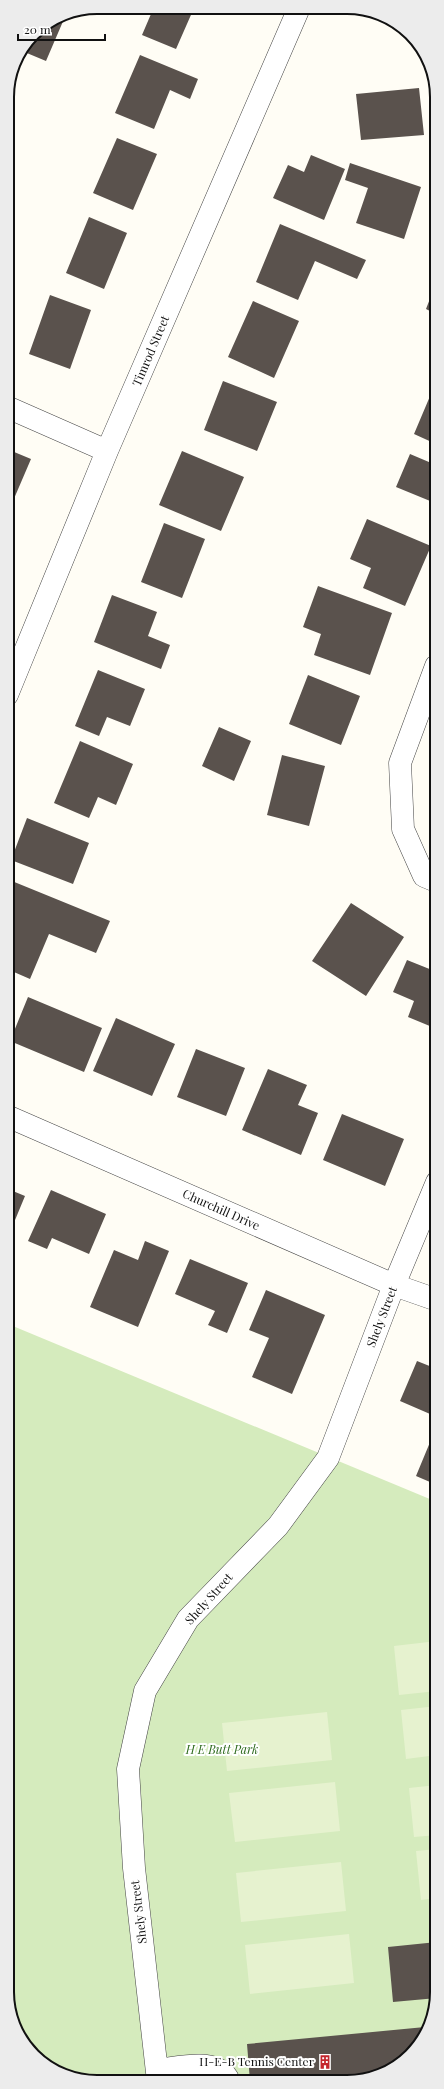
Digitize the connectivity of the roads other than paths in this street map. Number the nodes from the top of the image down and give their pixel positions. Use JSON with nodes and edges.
{"nodes":[{"id":1,"x":296,"y":14,"type":"edge"},
{"id":2,"x":14,"y":409,"type":"edge"},
{"id":3,"x":107,"y":451,"type":"junction"},
{"id":4,"x":14,"y":678,"type":"edge"},
{"id":5,"x":430,"y":682,"type":"edge"},
{"id":6,"x":430,"y":878,"type":"edge"},
{"id":7,"x":14,"y":1119,"type":"edge"},
{"id":8,"x":430,"y":1199,"type":"edge"},
{"id":9,"x":394,"y":1285,"type":"junction"},
{"id":10,"x":430,"y":1298,"type":"edge"},
{"id":11,"x":158,"y":2075,"type":"edge"},
{"id":12,"x":226,"y":2075,"type":"edge"}],
"edges":[{"from":1,"to":3,"type":"street","name":"Timrod Street"},
{"from":2,"to":3,"type":"street"},
{"from":3,"to":4,"type":"street","name":"Timrod Street"},
{"from":5,"to":6,"type":"street"},
{"from":7,"to":9,"type":"street","name":"Churchill Drive"},
{"from":8,"to":9,"type":"street","name":"Shely Street"},
{"from":9,"to":10,"type":"street","name":"Churchill Drive"},
{"from":9,"to":11,"type":"street","name":"Shely Street"},
{"from":11,"to":12,"type":"street"}]}
